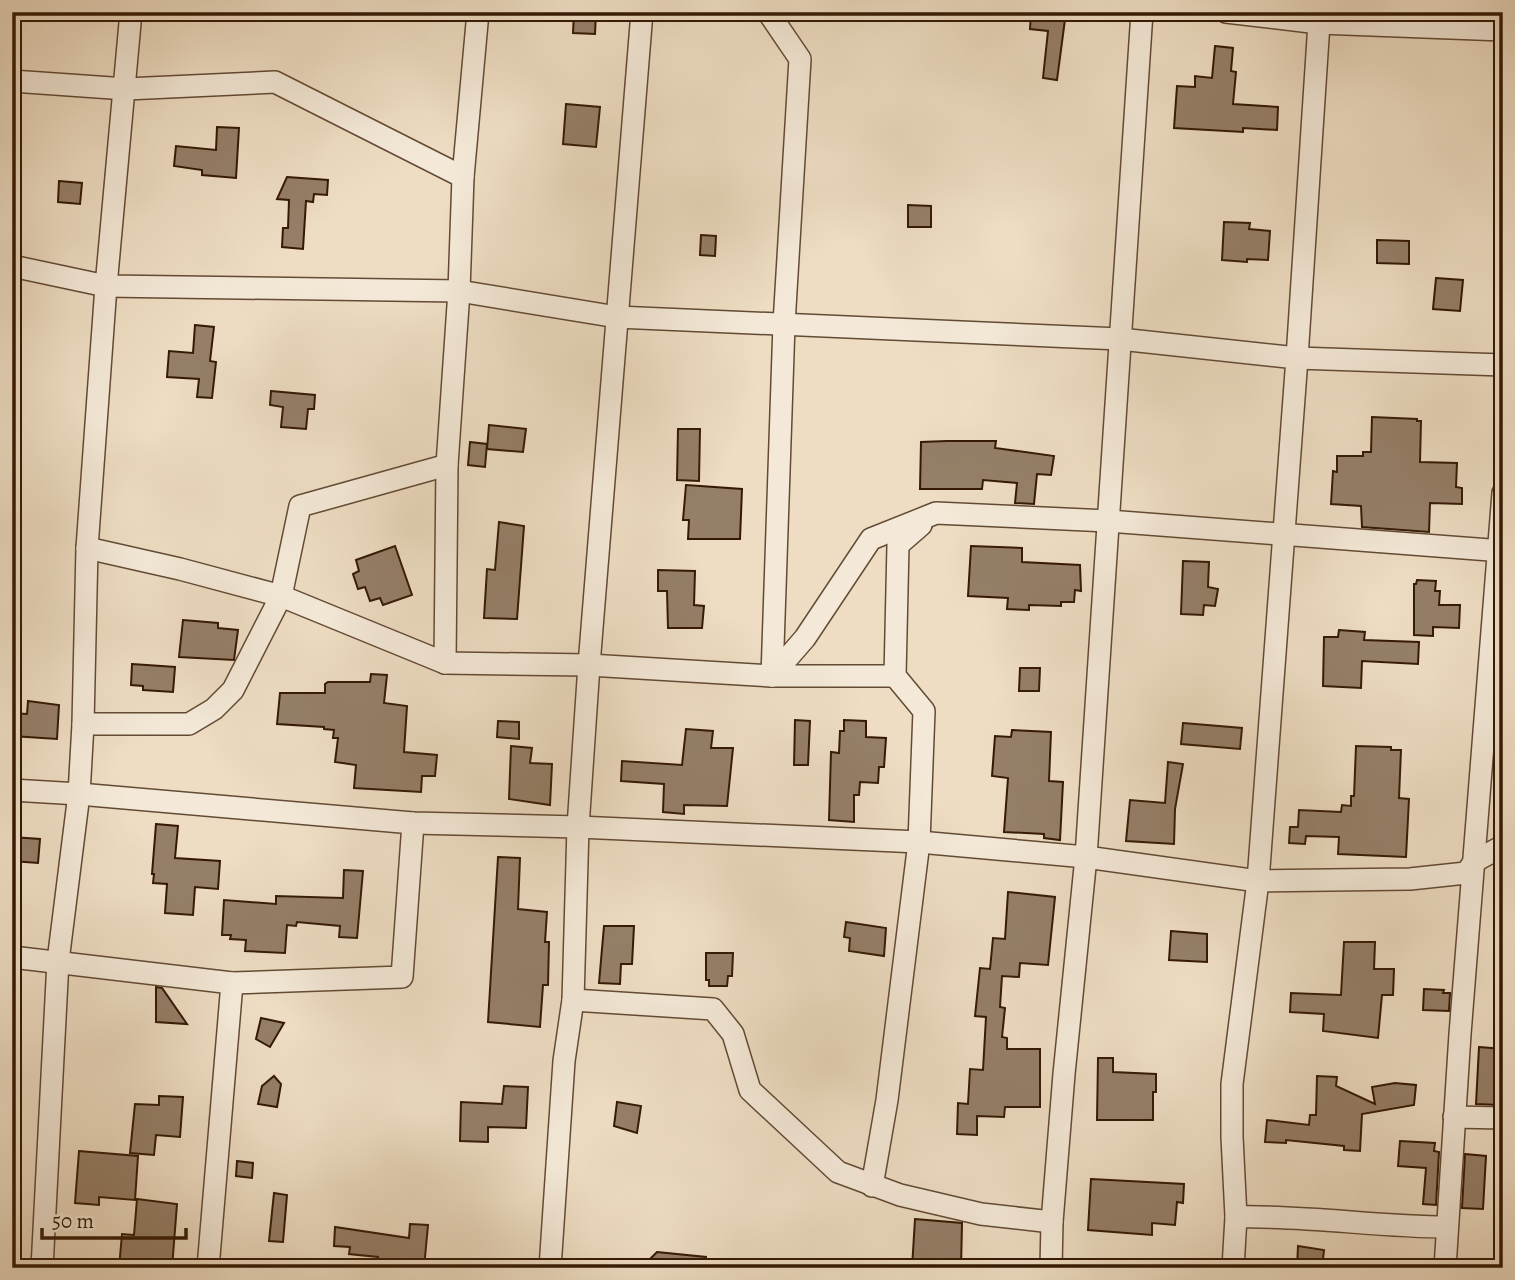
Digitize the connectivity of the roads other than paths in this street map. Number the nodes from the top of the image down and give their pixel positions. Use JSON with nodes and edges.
{"nodes":[{"id":1,"x":131,"y":12,"type":"edge"},
{"id":2,"x":478,"y":12,"type":"edge"},
{"id":3,"x":642,"y":12,"type":"edge"},
{"id":4,"x":768,"y":12,"type":"edge"},
{"id":5,"x":1142,"y":12,"type":"edge"},
{"id":6,"x":1226,"y":12,"type":"edge"},
{"id":7,"x":1319,"y":23,"type":"junction"},
{"id":8,"x":1503,"y":30,"type":"edge"},
{"id":9,"x":12,"y":81,"type":"edge"},
{"id":10,"x":126,"y":89,"type":"junction"},
{"id":11,"x":463,"y":177,"type":"junction"},
{"id":12,"x":12,"y":265,"type":"edge"},
{"id":13,"x":106,"y":286,"type":"junction"},
{"id":14,"x":459,"y":291,"type":"junction"},
{"id":15,"x":617,"y":317,"type":"junction"},
{"id":16,"x":784,"y":324,"type":"junction"},
{"id":17,"x":1120,"y":339,"type":"junction"},
{"id":18,"x":1297,"y":358,"type":"junction"},
{"id":19,"x":1503,"y":365,"type":"edge"},
{"id":20,"x":447,"y":465,"type":"junction"},
{"id":21,"x":1503,"y":493,"type":"edge"},
{"id":22,"x":936,"y":513,"type":"junction"},
{"id":23,"x":1108,"y":521,"type":"junction"},
{"id":24,"x":1284,"y":534,"type":"junction"},
{"id":25,"x":87,"y":548,"type":"junction"},
{"id":26,"x":1500,"y":551,"type":"edge"},
{"id":27,"x":281,"y":596,"type":"junction"},
{"id":28,"x":445,"y":663,"type":"junction"},
{"id":29,"x":589,"y":665,"type":"junction"},
{"id":30,"x":772,"y":676,"type":"junction"},
{"id":31,"x":895,"y":676,"type":"junction"},
{"id":32,"x":83,"y":724,"type":"junction"},
{"id":33,"x":12,"y":790,"type":"edge"},
{"id":34,"x":79,"y":794,"type":"junction"},
{"id":35,"x":413,"y":823,"type":"junction"},
{"id":36,"x":578,"y":827,"type":"junction"},
{"id":37,"x":919,"y":842,"type":"junction"},
{"id":38,"x":1503,"y":846,"type":"edge"},
{"id":39,"x":1086,"y":857,"type":"junction"},
{"id":40,"x":1475,"y":861,"type":"junction"},
{"id":41,"x":1258,"y":881,"type":"junction"},
{"id":42,"x":12,"y":957,"type":"edge"},
{"id":43,"x":58,"y":961,"type":"junction"},
{"id":44,"x":232,"y":983,"type":"junction"},
{"id":45,"x":573,"y":1000,"type":"junction"},
{"id":46,"x":1454,"y":1117,"type":"junction"},
{"id":47,"x":1503,"y":1118,"type":"edge"},
{"id":48,"x":872,"y":1186,"type":"junction"},
{"id":49,"x":1236,"y":1217,"type":"junction"},
{"id":50,"x":1052,"y":1222,"type":"junction"},
{"id":51,"x":1447,"y":1227,"type":"junction"},
{"id":52,"x":42,"y":1268,"type":"edge"},
{"id":53,"x":208,"y":1268,"type":"edge"},
{"id":54,"x":550,"y":1268,"type":"edge"},
{"id":55,"x":1051,"y":1268,"type":"edge"},
{"id":56,"x":1233,"y":1268,"type":"edge"},
{"id":57,"x":1445,"y":1268,"type":"edge"}],
"edges":[{"from":1,"to":10,"type":"street"},
{"from":2,"to":11,"type":"street"},
{"from":3,"to":15,"type":"street"},
{"from":4,"to":16,"type":"street"},
{"from":5,"to":17,"type":"street"},
{"from":6,"to":7,"type":"street"},
{"from":7,"to":8,"type":"street"},
{"from":7,"to":18,"type":"street"},
{"from":9,"to":10,"type":"street"},
{"from":10,"to":11,"type":"street"},
{"from":10,"to":13,"type":"street"},
{"from":11,"to":14,"type":"street"},
{"from":12,"to":13,"type":"street"},
{"from":13,"to":14,"type":"street"},
{"from":13,"to":25,"type":"street"},
{"from":14,"to":15,"type":"street"},
{"from":14,"to":20,"type":"street"},
{"from":15,"to":16,"type":"street"},
{"from":15,"to":29,"type":"street"},
{"from":16,"to":17,"type":"street"},
{"from":16,"to":30,"type":"street"},
{"from":17,"to":18,"type":"street"},
{"from":17,"to":23,"type":"street"},
{"from":18,"to":19,"type":"street"},
{"from":18,"to":24,"type":"street"},
{"from":20,"to":27,"type":"street"},
{"from":20,"to":28,"type":"street"},
{"from":21,"to":26,"type":"street"},
{"from":22,"to":23,"type":"street"},
{"from":22,"to":30,"type":"street"},
{"from":22,"to":31,"type":"street"},
{"from":23,"to":24,"type":"street"},
{"from":23,"to":39,"type":"street"},
{"from":24,"to":26,"type":"street"},
{"from":24,"to":41,"type":"street"},
{"from":25,"to":27,"type":"street"},
{"from":25,"to":32,"type":"street"},
{"from":26,"to":40,"type":"street"},
{"from":27,"to":28,"type":"street"},
{"from":27,"to":32,"type":"street"},
{"from":28,"to":29,"type":"street"},
{"from":29,"to":30,"type":"street"},
{"from":29,"to":36,"type":"street"},
{"from":30,"to":31,"type":"street"},
{"from":31,"to":37,"type":"street"},
{"from":32,"to":34,"type":"street"},
{"from":33,"to":34,"type":"street"},
{"from":34,"to":35,"type":"street"},
{"from":34,"to":43,"type":"street"},
{"from":35,"to":36,"type":"street"},
{"from":35,"to":44,"type":"street"},
{"from":36,"to":37,"type":"street"},
{"from":36,"to":45,"type":"street"},
{"from":37,"to":39,"type":"street"},
{"from":37,"to":48,"type":"street"},
{"from":38,"to":40,"type":"street"},
{"from":39,"to":41,"type":"street"},
{"from":39,"to":50,"type":"street"},
{"from":40,"to":41,"type":"street"},
{"from":40,"to":46,"type":"street"},
{"from":41,"to":49,"type":"street"},
{"from":42,"to":43,"type":"street"},
{"from":43,"to":44,"type":"street"},
{"from":43,"to":52,"type":"street"},
{"from":44,"to":53,"type":"street"},
{"from":45,"to":48,"type":"street"},
{"from":45,"to":54,"type":"street"},
{"from":46,"to":47,"type":"street"},
{"from":46,"to":51,"type":"street"},
{"from":48,"to":50,"type":"street"},
{"from":49,"to":51,"type":"street"},
{"from":49,"to":56,"type":"street"},
{"from":50,"to":55,"type":"street"},
{"from":51,"to":57,"type":"street"}]}
